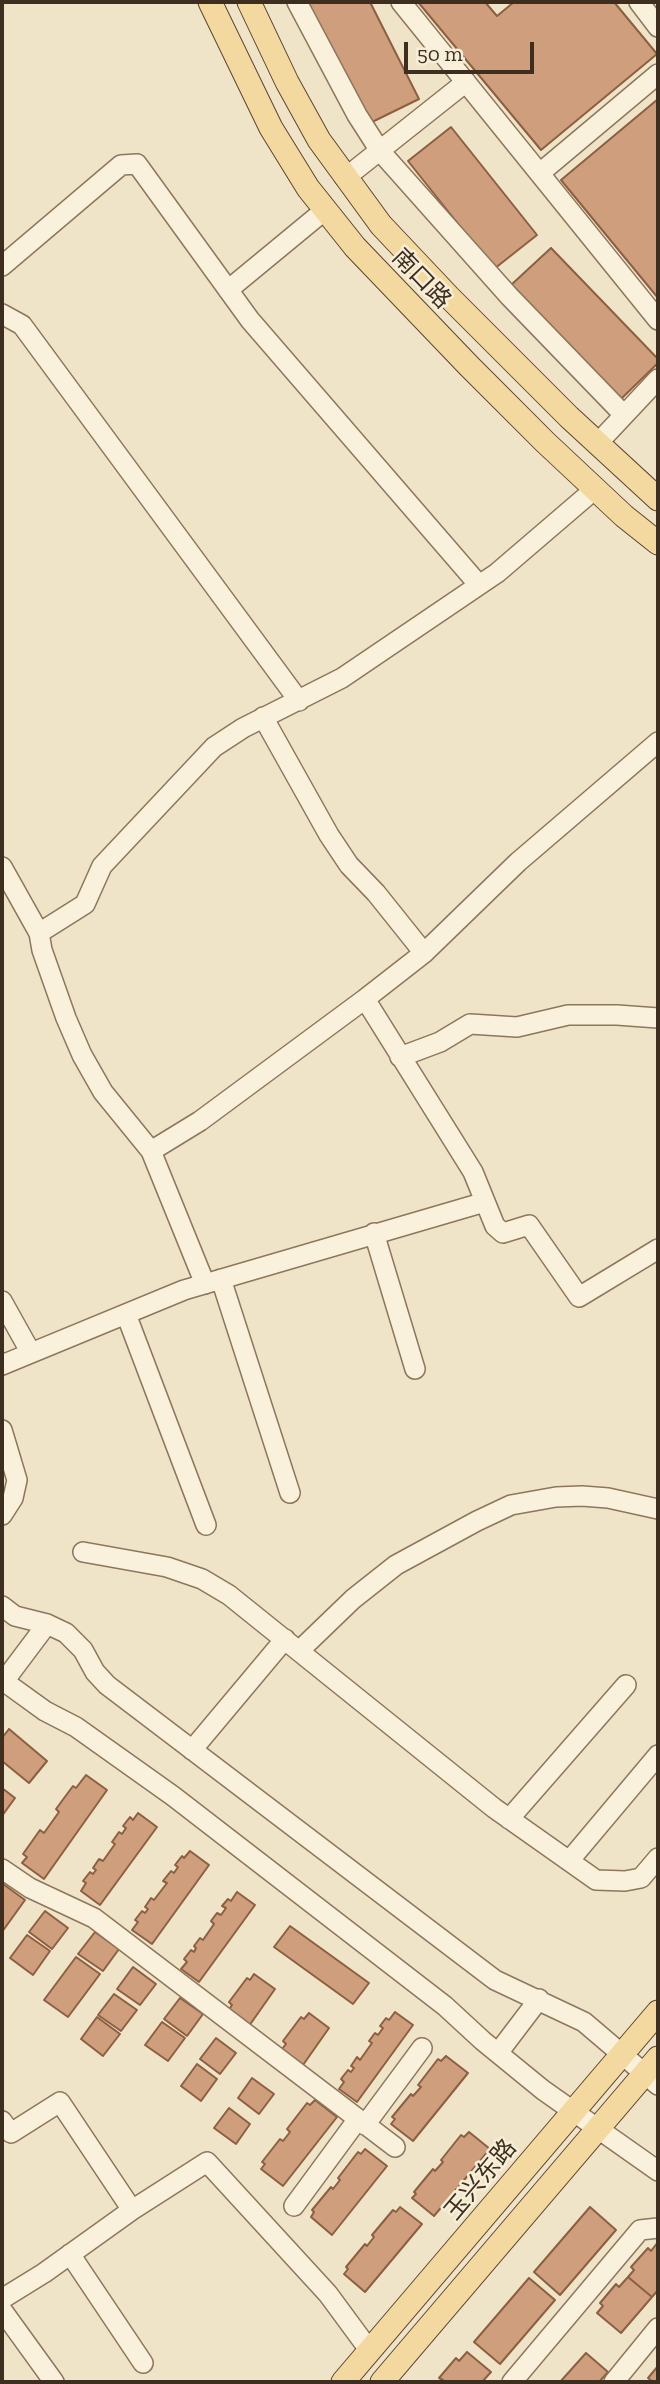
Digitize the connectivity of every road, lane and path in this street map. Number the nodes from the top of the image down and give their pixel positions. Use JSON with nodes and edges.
{"nodes":[{"id":1,"x":210,"y":2,"type":"edge"},
{"id":2,"x":249,"y":2,"type":"edge"},
{"id":3,"x":297,"y":2,"type":"edge"},
{"id":4,"x":401,"y":2,"type":"edge"},
{"id":5,"x":639,"y":2,"type":"edge"},
{"id":6,"x":658,"y":27,"type":"edge"},
{"id":7,"x":658,"y":74,"type":"edge"},
{"id":8,"x":467,"y":82,"type":"junction"},
{"id":9,"x":380,"y":151,"type":"junction"},
{"id":10,"x":540,"y":173,"type":"junction"},
{"id":11,"x":345,"y":178,"type":"junction"},
{"id":12,"x":325,"y":210,"type":"junction"},
{"id":13,"x":2,"y":266,"type":"edge"},
{"id":14,"x":228,"y":290,"type":"junction"},
{"id":15,"x":2,"y":314,"type":"edge"},
{"id":16,"x":658,"y":320,"type":"edge"},
{"id":17,"x":658,"y":379,"type":"edge"},
{"id":18,"x":624,"y":415,"type":"junction"},
{"id":19,"x":597,"y":443,"type":"junction"},
{"id":20,"x":596,"y":489,"type":"junction"},
{"id":21,"x":658,"y":499,"type":"edge"},
{"id":22,"x":658,"y":543,"type":"edge"},
{"id":23,"x":479,"y":585,"type":"junction"},
{"id":24,"x":299,"y":701,"type":"junction"},
{"id":25,"x":263,"y":717,"type":"junction"},
{"id":26,"x":658,"y":742,"type":"edge"},
{"id":27,"x":2,"y":867,"type":"edge"},
{"id":28,"x":39,"y":933,"type":"junction"},
{"id":29,"x":424,"y":953,"type":"junction"},
{"id":30,"x":365,"y":999,"type":"junction"},
{"id":31,"x":658,"y":1018,"type":"edge"},
{"id":32,"x":400,"y":1056,"type":"junction"},
{"id":33,"x":151,"y":1151,"type":"junction"},
{"id":34,"x":485,"y":1202,"type":"junction"},
{"id":35,"x":374,"y":1233,"type":"junction"},
{"id":36,"x":658,"y":1249,"type":"edge"},
{"id":37,"x":213,"y":1281,"type":"junction"},
{"id":38,"x":2,"y":1301,"type":"edge"},
{"id":39,"x":126,"y":1314,"type":"junction"},
{"id":40,"x":31,"y":1353,"type":"junction"},
{"id":41,"x":2,"y":1365,"type":"edge"},
{"id":42,"x":415,"y":1369,"type":"dead end"},
{"id":43,"x":2,"y":1430,"type":"edge"},
{"id":44,"x":290,"y":1493,"type":"dead end"},
{"id":45,"x":658,"y":1510,"type":"edge"},
{"id":46,"x":2,"y":1515,"type":"edge"},
{"id":47,"x":206,"y":1525,"type":"dead end"},
{"id":48,"x":83,"y":1552,"type":"dead end"},
{"id":49,"x":2,"y":1606,"type":"edge"},
{"id":50,"x":47,"y":1624,"type":"junction"},
{"id":51,"x":292,"y":1645,"type":"junction"},
{"id":52,"x":2,"y":1682,"type":"edge"},
{"id":53,"x":626,"y":1685,"type":"dead end"},
{"id":54,"x":192,"y":1750,"type":"junction"},
{"id":55,"x":658,"y":1755,"type":"edge"},
{"id":56,"x":509,"y":1819,"type":"junction"},
{"id":57,"x":658,"y":1858,"type":"edge"},
{"id":58,"x":569,"y":1861,"type":"junction"},
{"id":59,"x":2,"y":1870,"type":"edge"},
{"id":60,"x":539,"y":1999,"type":"junction"},
{"id":61,"x":658,"y":2012,"type":"edge"},
{"id":62,"x":422,"y":2049,"type":"dead end"},
{"id":63,"x":498,"y":2053,"type":"junction"},
{"id":64,"x":622,"y":2054,"type":"junction"},
{"id":65,"x":654,"y":2072,"type":"edge"},
{"id":66,"x":574,"y":2111,"type":"junction"},
{"id":67,"x":2,"y":2121,"type":"edge"},
{"id":68,"x":362,"y":2122,"type":"junction"},
{"id":69,"x":599,"y":2128,"type":"junction"},
{"id":70,"x":395,"y":2147,"type":"dead end"},
{"id":71,"x":658,"y":2171,"type":"edge"},
{"id":72,"x":295,"y":2206,"type":"dead end"},
{"id":73,"x":132,"y":2210,"type":"junction"},
{"id":74,"x":658,"y":2228,"type":"edge"},
{"id":75,"x":70,"y":2254,"type":"junction"},
{"id":76,"x":2,"y":2299,"type":"edge"},
{"id":77,"x":2,"y":2310,"type":"edge"},
{"id":78,"x":658,"y":2328,"type":"edge"},
{"id":79,"x":370,"y":2351,"type":"junction"},
{"id":80,"x":143,"y":2363,"type":"dead end"},
{"id":81,"x":54,"y":2382,"type":"edge"},
{"id":82,"x":343,"y":2382,"type":"edge"},
{"id":83,"x":382,"y":2382,"type":"edge"},
{"id":84,"x":512,"y":2382,"type":"edge"},
{"id":85,"x":614,"y":2382,"type":"edge"}],
"edges":[{"from":1,"to":12,"type":"main road","name":"南口路"},
{"from":2,"to":11,"type":"main road","name":"南口路"},
{"from":3,"to":9,"type":"street"},
{"from":4,"to":8,"type":"street"},
{"from":5,"to":6,"type":"street"},
{"from":7,"to":10,"type":"street"},
{"from":8,"to":9,"type":"street"},
{"from":8,"to":10,"type":"street"},
{"from":9,"to":11,"type":"street"},
{"from":9,"to":18,"type":"street"},
{"from":10,"to":16,"type":"street"},
{"from":11,"to":19,"type":"main road","name":"南口路"},
{"from":12,"to":14,"type":"street"},
{"from":12,"to":20,"type":"main road","name":"南口路"},
{"from":13,"to":14,"type":"street"},
{"from":14,"to":23,"type":"street"},
{"from":15,"to":24,"type":"street"},
{"from":17,"to":18,"type":"street"},
{"from":18,"to":19,"type":"street"},
{"from":19,"to":21,"type":"main road","name":"南口路"},
{"from":20,"to":22,"type":"main road","name":"南口路"},
{"from":20,"to":23,"type":"street"},
{"from":23,"to":24,"type":"street"},
{"from":24,"to":25,"type":"street"},
{"from":25,"to":28,"type":"street"},
{"from":25,"to":29,"type":"street"},
{"from":26,"to":29,"type":"street"},
{"from":27,"to":28,"type":"street"},
{"from":28,"to":33,"type":"street"},
{"from":29,"to":30,"type":"street"},
{"from":30,"to":32,"type":"street"},
{"from":30,"to":33,"type":"street"},
{"from":31,"to":32,"type":"street"},
{"from":32,"to":34,"type":"street"},
{"from":33,"to":37,"type":"street"},
{"from":34,"to":35,"type":"street"},
{"from":34,"to":36,"type":"street"},
{"from":35,"to":37,"type":"street"},
{"from":35,"to":42,"type":"street"},
{"from":37,"to":39,"type":"street"},
{"from":37,"to":44,"type":"street"},
{"from":38,"to":40,"type":"street"},
{"from":39,"to":40,"type":"street"},
{"from":39,"to":47,"type":"street"},
{"from":40,"to":41,"type":"street"},
{"from":43,"to":46,"type":"street"},
{"from":45,"to":51,"type":"street"},
{"from":48,"to":51,"type":"street"},
{"from":49,"to":50,"type":"street"},
{"from":50,"to":52,"type":"street"},
{"from":50,"to":54,"type":"street"},
{"from":51,"to":54,"type":"street"},
{"from":51,"to":56,"type":"street"},
{"from":52,"to":63,"type":"street"},
{"from":53,"to":56,"type":"street"},
{"from":54,"to":60,"type":"street"},
{"from":55,"to":58,"type":"street"},
{"from":56,"to":58,"type":"street"},
{"from":57,"to":58,"type":"street"},
{"from":59,"to":68,"type":"street"},
{"from":60,"to":63,"type":"street"},
{"from":60,"to":64,"type":"street"},
{"from":61,"to":64,"type":"main road","name":"玉兴东路"},
{"from":62,"to":68,"type":"street"},
{"from":63,"to":66,"type":"street"},
{"from":64,"to":65,"type":"street"},
{"from":64,"to":66,"type":"main road","name":"玉兴东路"},
{"from":65,"to":69,"type":"main road"},
{"from":66,"to":69,"type":"street"},
{"from":66,"to":79,"type":"main road","name":"玉兴东路"},
{"from":67,"to":73,"type":"street"},
{"from":68,"to":70,"type":"street"},
{"from":68,"to":72,"type":"street"},
{"from":69,"to":71,"type":"street"},
{"from":69,"to":83,"type":"main road"},
{"from":73,"to":75,"type":"street"},
{"from":73,"to":79,"type":"street"},
{"from":74,"to":84,"type":"street"},
{"from":75,"to":76,"type":"street"},
{"from":75,"to":80,"type":"street"},
{"from":77,"to":81,"type":"street"},
{"from":78,"to":85,"type":"street"},
{"from":79,"to":82,"type":"main road","name":"玉兴东路"}]}
